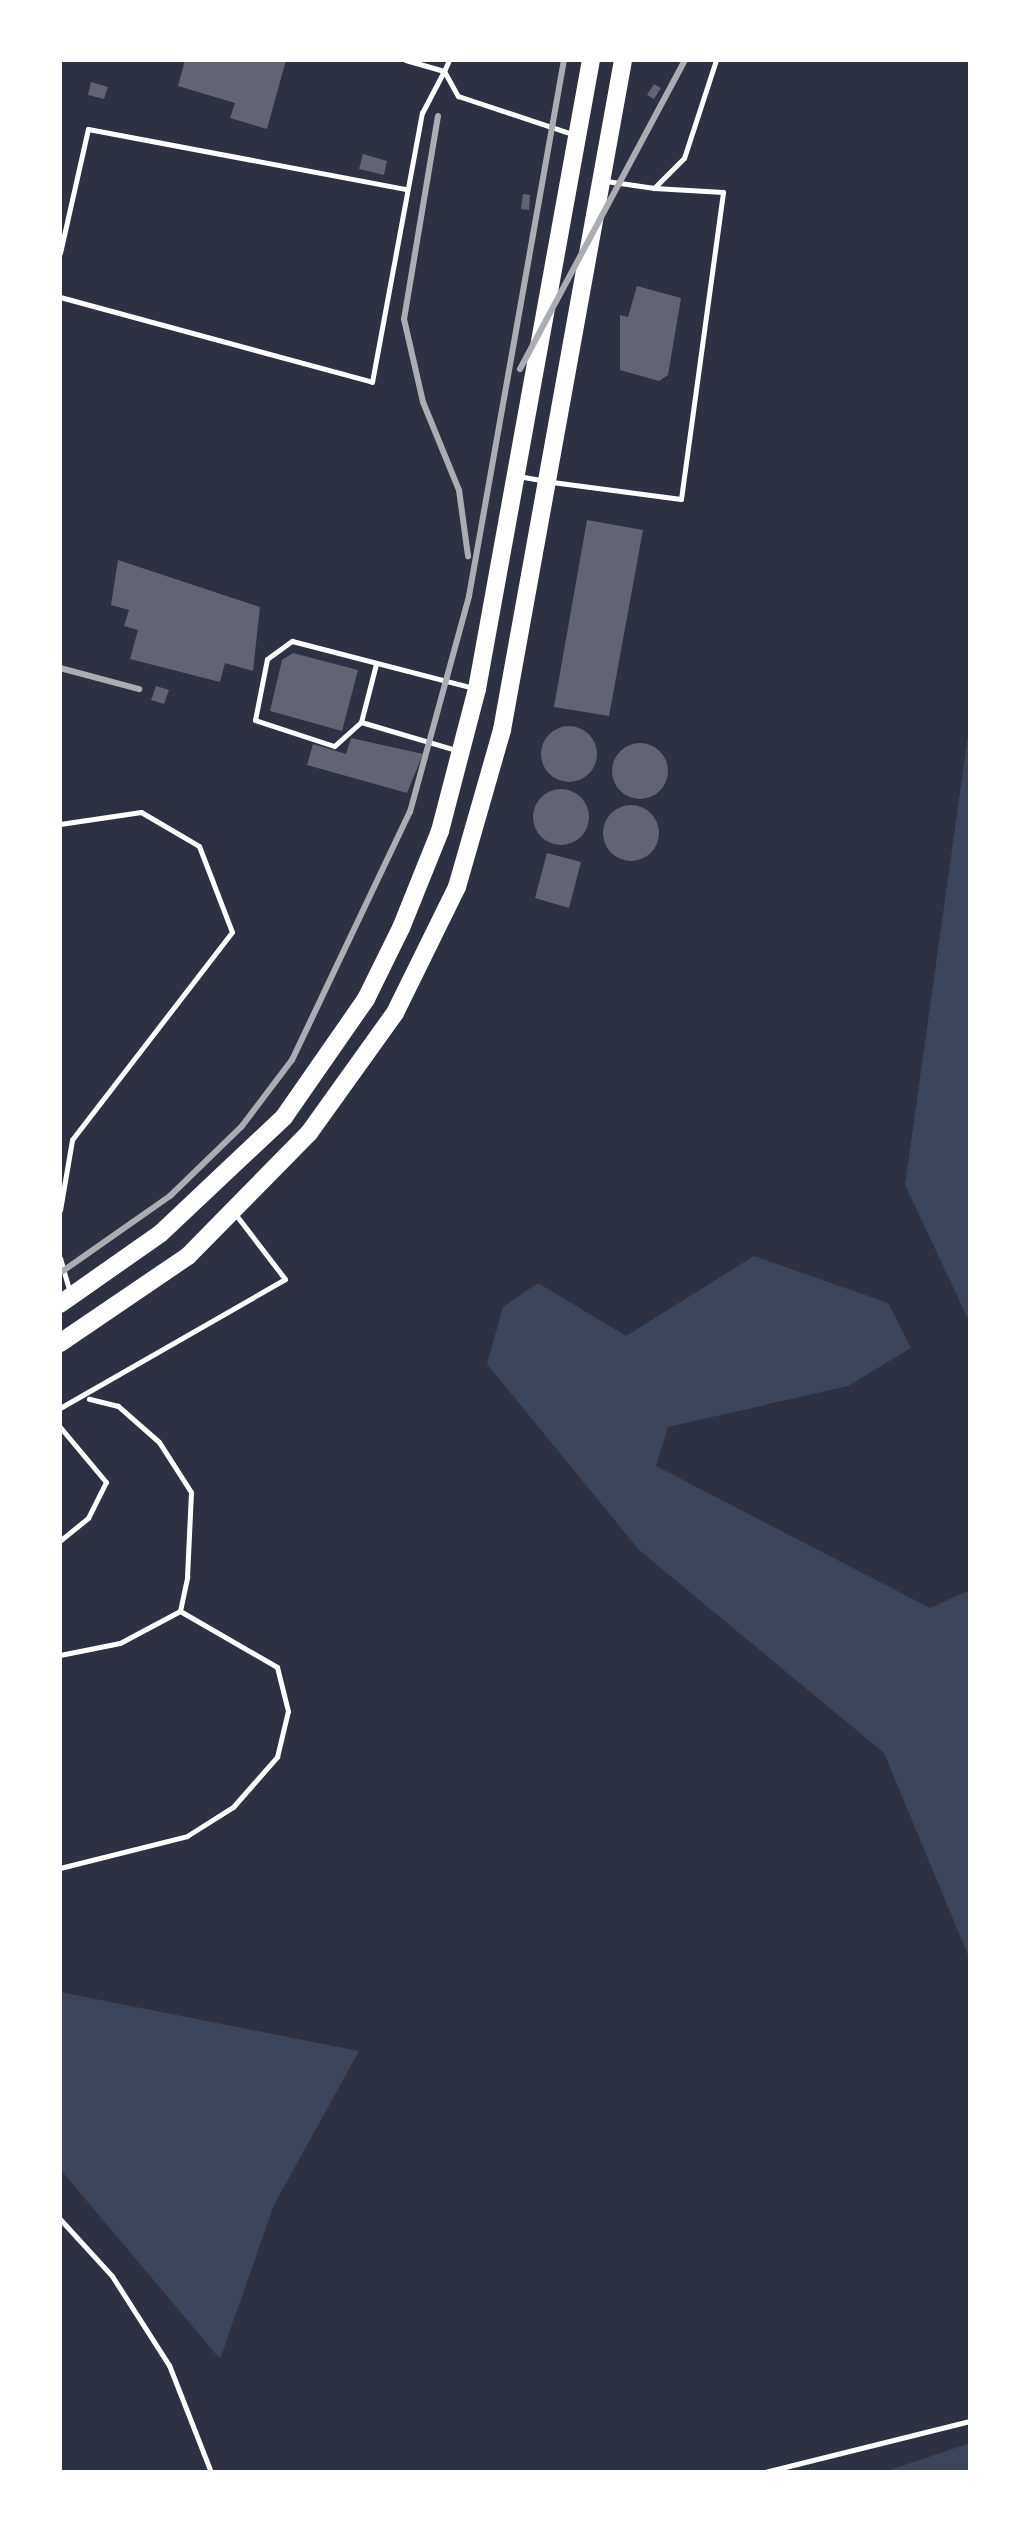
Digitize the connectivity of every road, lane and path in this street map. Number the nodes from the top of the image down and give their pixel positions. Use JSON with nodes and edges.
{"nodes":[{"id":1,"x":406,"y":60,"type":"edge"},
{"id":2,"x":448,"y":60,"type":"edge"},
{"id":3,"x":591,"y":60,"type":"edge"},
{"id":4,"x":623,"y":60,"type":"edge"},
{"id":5,"x":716,"y":60,"type":"edge"},
{"id":6,"x":444,"y":71,"type":"junction"},
{"id":7,"x":577,"y":134,"type":"junction"},
{"id":8,"x":603,"y":181,"type":"junction"},
{"id":9,"x":654,"y":188,"type":"junction"},
{"id":10,"x":407,"y":189,"type":"junction"},
{"id":11,"x":60,"y":253,"type":"edge"},
{"id":12,"x":60,"y":297,"type":"edge"},
{"id":13,"x":515,"y":476,"type":"junction"},
{"id":14,"x":547,"y":481,"type":"junction"},
{"id":15,"x":376,"y":664,"type":"junction"},
{"id":16,"x":477,"y":689,"type":"junction"},
{"id":17,"x":361,"y":722,"type":"junction"},
{"id":18,"x":463,"y":752,"type":"junction"},
{"id":19,"x":60,"y":824,"type":"edge"},
{"id":20,"x":60,"y":1210,"type":"edge"},
{"id":21,"x":234,"y":1213,"type":"junction"},
{"id":22,"x":60,"y":1258,"type":"edge"},
{"id":23,"x":66,"y":1300,"type":"edge"},
{"id":24,"x":60,"y":1342,"type":"edge"},
{"id":25,"x":89,"y":1399,"type":"junction"},
{"id":26,"x":60,"y":1408,"type":"edge"},
{"id":27,"x":60,"y":1427,"type":"edge"},
{"id":28,"x":60,"y":1541,"type":"edge"},
{"id":29,"x":180,"y":1611,"type":"junction"},
{"id":30,"x":60,"y":1655,"type":"edge"},
{"id":31,"x":60,"y":1868,"type":"edge"},
{"id":32,"x":60,"y":2219,"type":"edge"},
{"id":33,"x":970,"y":2420,"type":"edge"},
{"id":34,"x":211,"y":2472,"type":"edge"},
{"id":35,"x":765,"y":2472,"type":"edge"}],
"edges":[{"from":1,"to":6,"type":"lane"},
{"from":2,"to":6,"type":"lane"},
{"from":3,"to":7,"type":"main road"},
{"from":4,"to":8,"type":"main road"},
{"from":5,"to":9,"type":"lane"},
{"from":6,"to":7,"type":"lane"},
{"from":6,"to":10,"type":"lane"},
{"from":7,"to":13,"type":"main road"},
{"from":8,"to":9,"type":"lane"},
{"from":8,"to":14,"type":"main road"},
{"from":9,"to":14,"type":"lane"},
{"from":10,"to":11,"type":"lane"},
{"from":10,"to":12,"type":"lane"},
{"from":13,"to":14,"type":"lane"},
{"from":13,"to":16,"type":"main road"},
{"from":14,"to":21,"type":"main road"},
{"from":15,"to":16,"type":"lane"},
{"from":15,"to":17,"type":"lane"},
{"from":15,"to":17,"type":"lane"},
{"from":16,"to":18,"type":"main road"},
{"from":17,"to":18,"type":"lane"},
{"from":18,"to":23,"type":"main road"},
{"from":19,"to":20,"type":"lane"},
{"from":21,"to":24,"type":"main road"},
{"from":21,"to":25,"type":"lane"},
{"from":22,"to":23,"type":"lane"},
{"from":25,"to":26,"type":"lane"},
{"from":25,"to":29,"type":"lane"},
{"from":27,"to":28,"type":"lane"},
{"from":29,"to":30,"type":"lane"},
{"from":29,"to":31,"type":"lane"},
{"from":32,"to":34,"type":"lane"},
{"from":33,"to":35,"type":"lane"}]}
